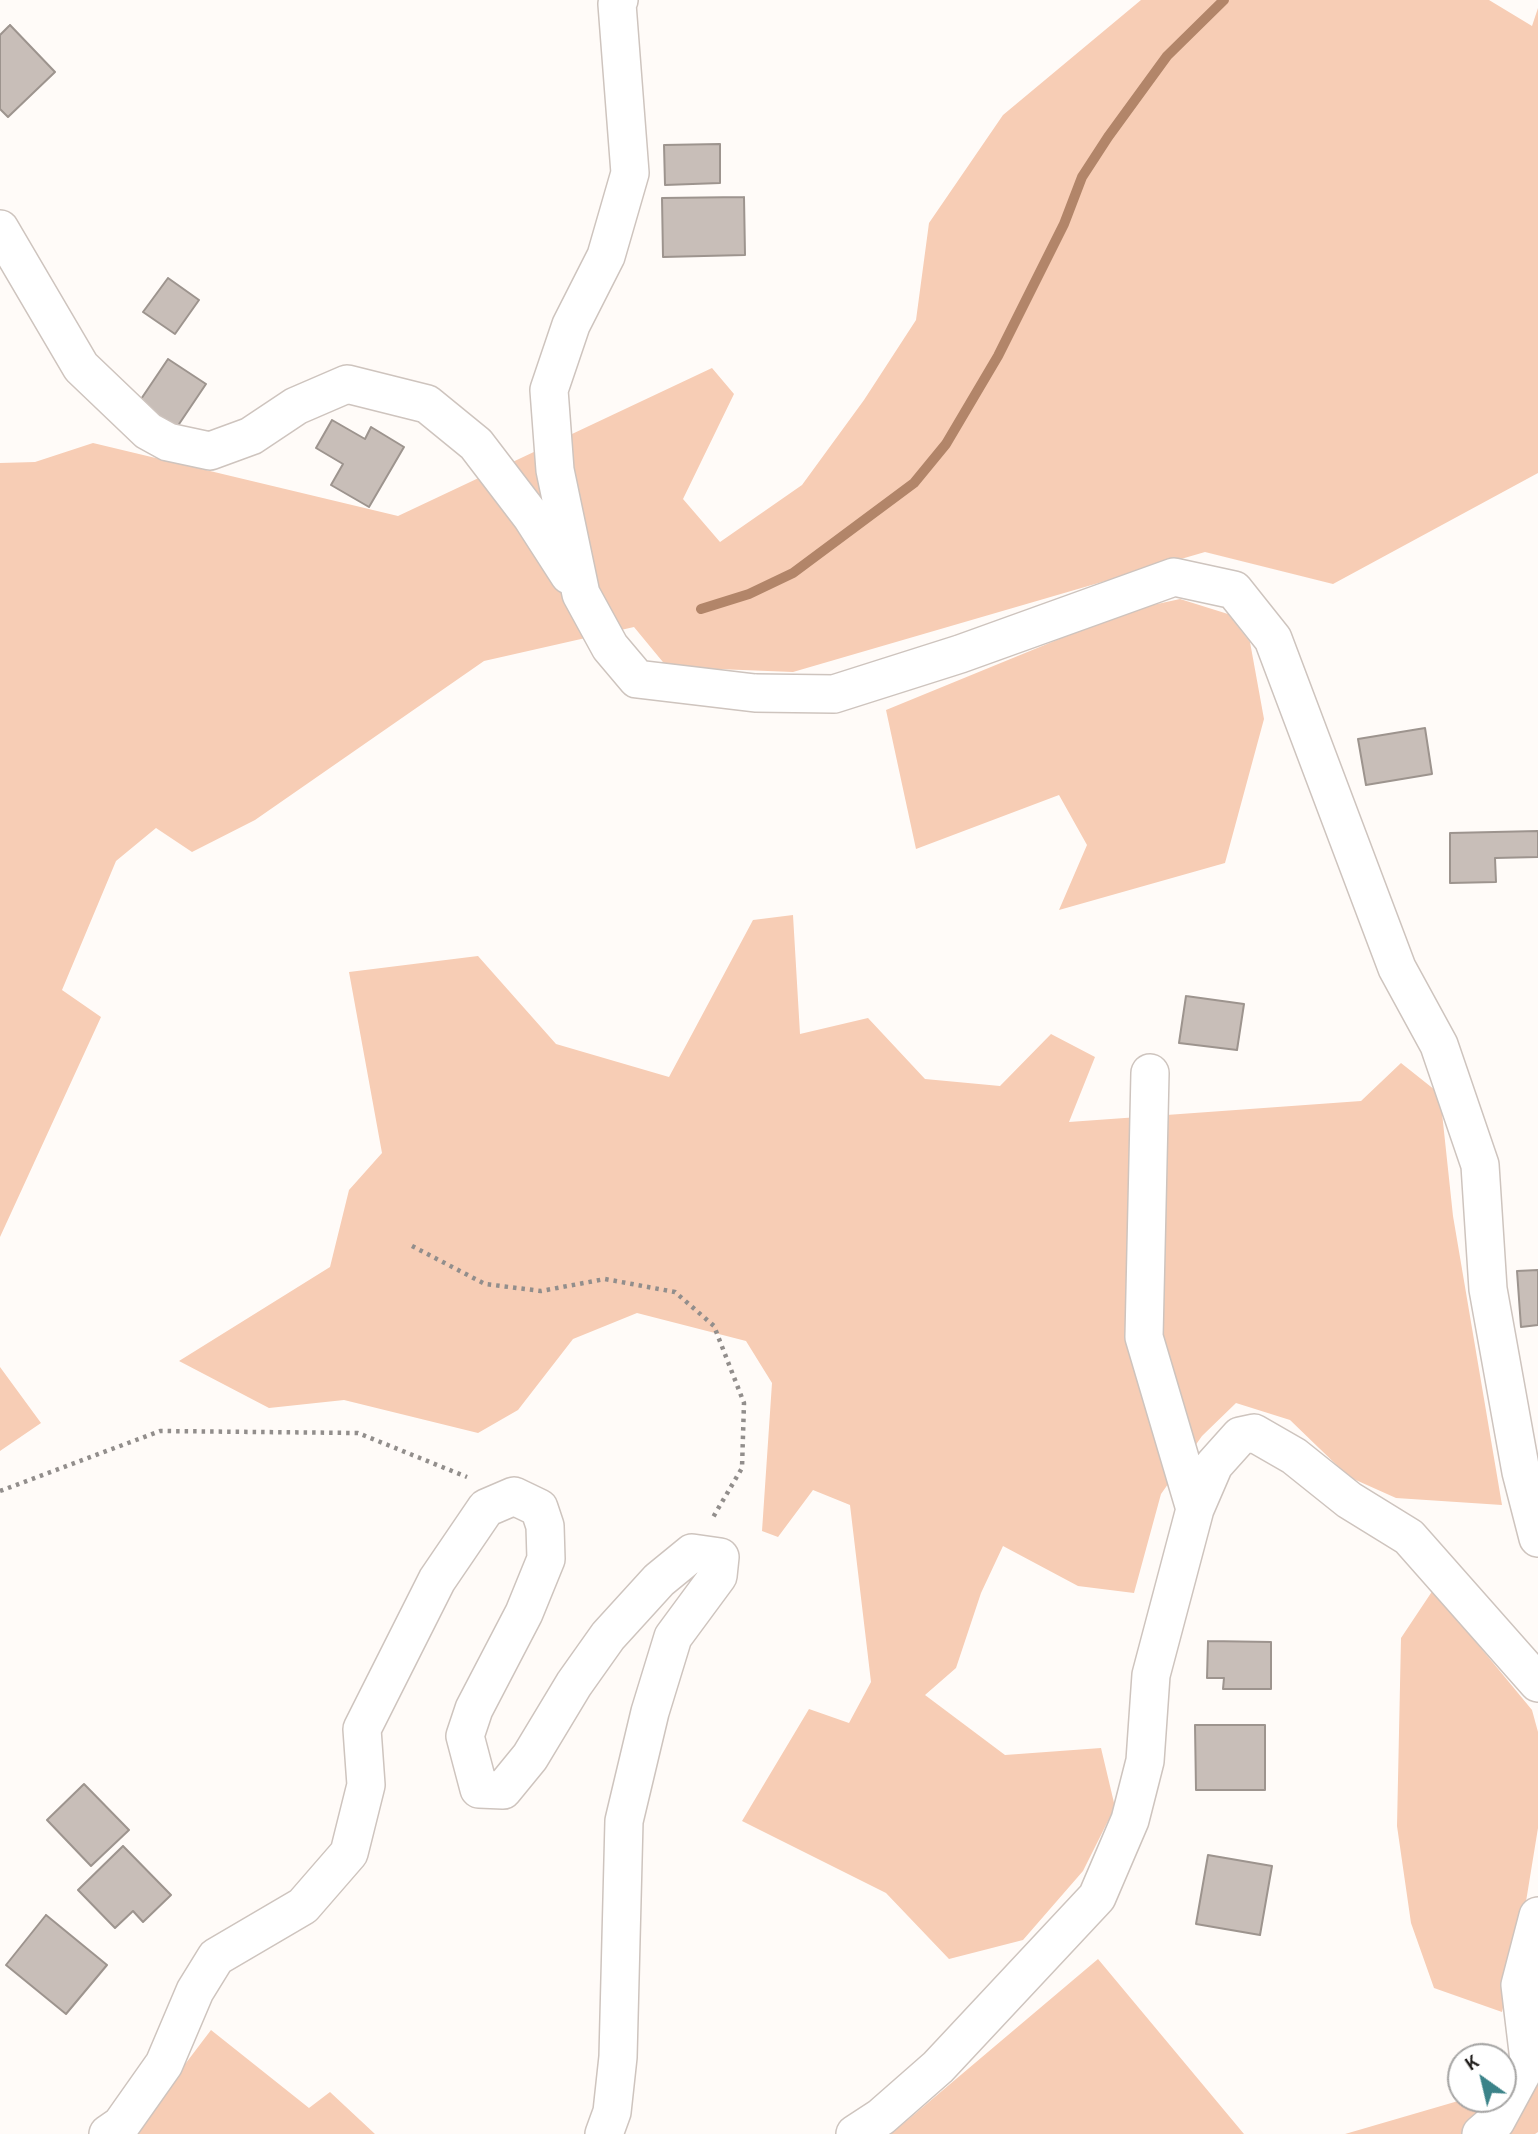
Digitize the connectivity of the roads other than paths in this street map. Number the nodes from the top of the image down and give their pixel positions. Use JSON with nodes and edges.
{"nodes":[{"id":1,"x":619,"y":0,"type":"edge"},
{"id":2,"x":0,"y":229,"type":"edge"},
{"id":3,"x":581,"y":594,"type":"junction"},
{"id":4,"x":1150,"y":1073,"type":"dead end"},
{"id":5,"x":1195,"y":1509,"type":"junction"},
{"id":6,"x":1538,"y":1538,"type":"edge"},
{"id":7,"x":1538,"y":1684,"type":"edge"},
{"id":8,"x":1538,"y":1916,"type":"edge"},
{"id":9,"x":1534,"y":2061,"type":"edge"},
{"id":10,"x":108,"y":2134,"type":"edge"},
{"id":11,"x":604,"y":2134,"type":"edge"},
{"id":12,"x":855,"y":2134,"type":"edge"},
{"id":13,"x":1481,"y":2134,"type":"edge"}],
"edges":[{"from":1,"to":3,"type":"street"},
{"from":2,"to":3,"type":"street"},
{"from":3,"to":6,"type":"street"},
{"from":4,"to":5,"type":"street"},
{"from":5,"to":7,"type":"street"},
{"from":5,"to":12,"type":"street"},
{"from":8,"to":9,"type":"street"},
{"from":9,"to":13,"type":"street"},
{"from":10,"to":11,"type":"street"}]}
